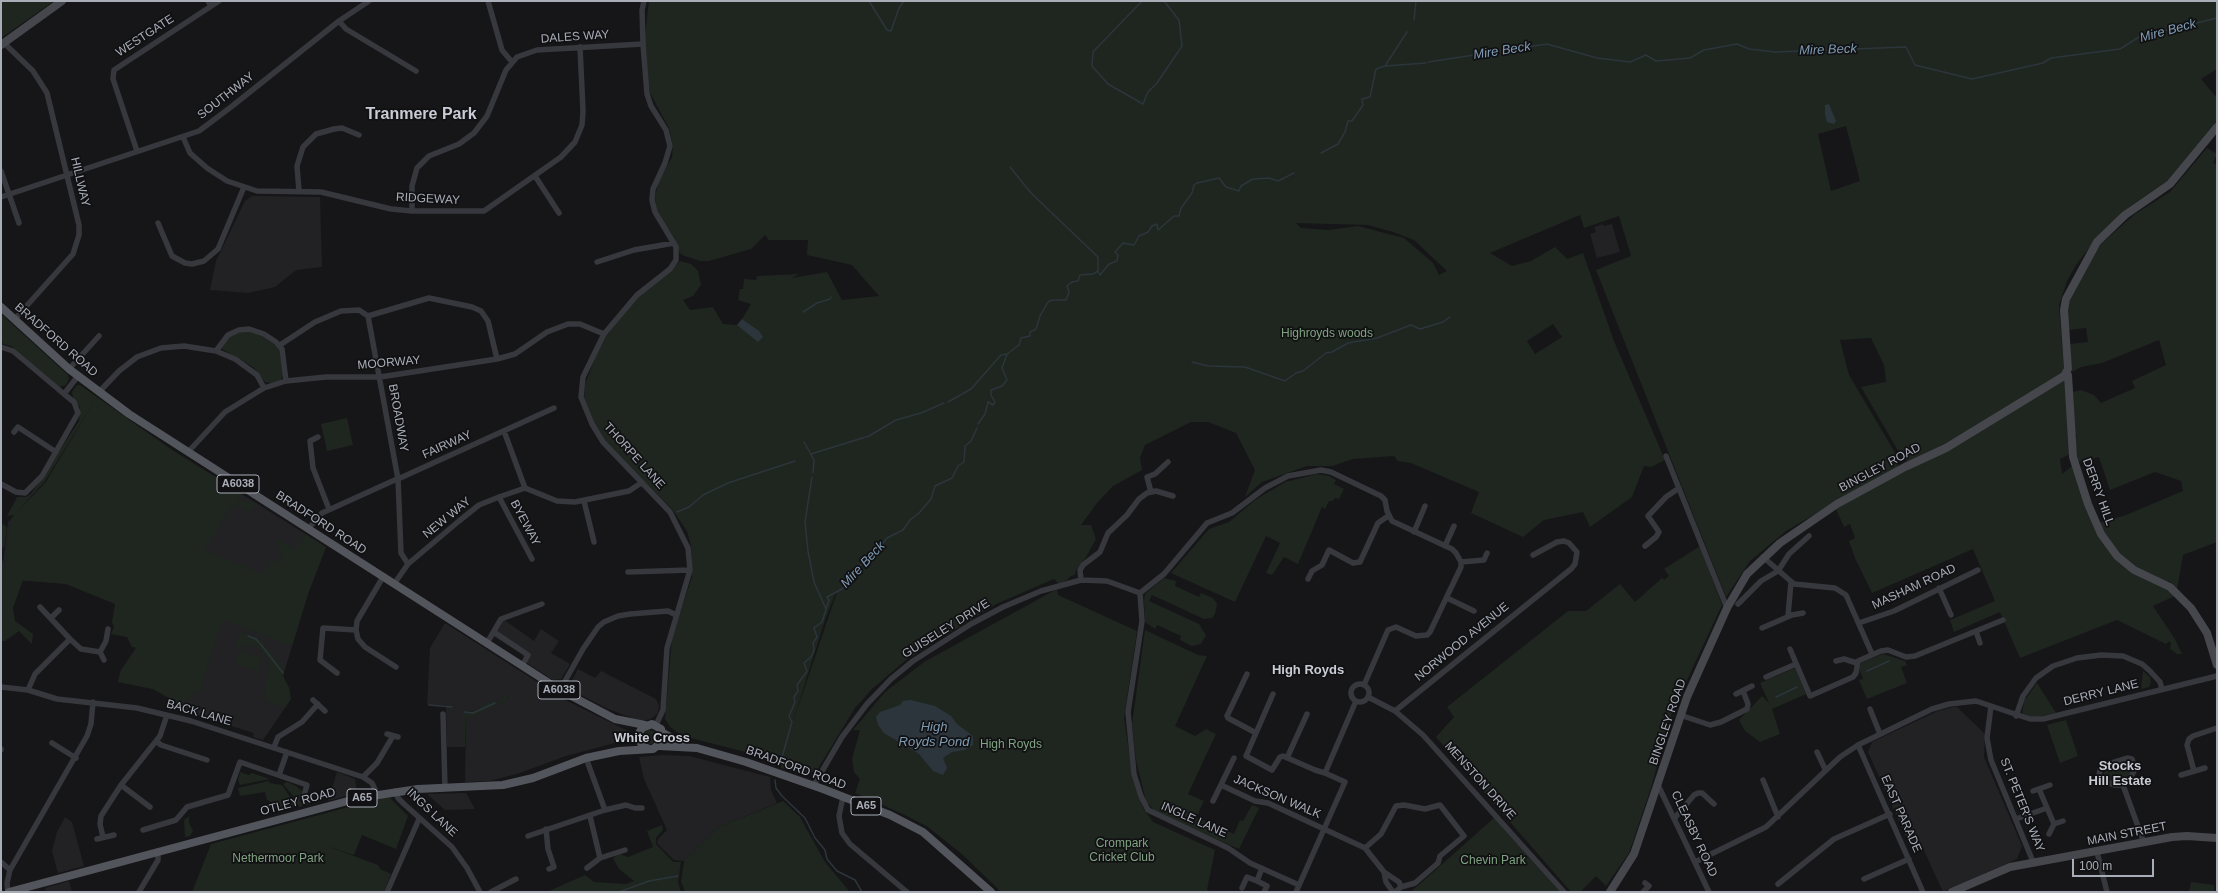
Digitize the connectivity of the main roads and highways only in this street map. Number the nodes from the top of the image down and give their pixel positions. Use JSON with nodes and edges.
{"nodes":[{"id":1,"x":1,"y":307,"type":"edge"},
{"id":2,"x":624,"y":722,"type":"junction"},
{"id":3,"x":645,"y":725,"type":"junction"},
{"id":4,"x":663,"y":733,"type":"junction"},
{"id":5,"x":638,"y":737,"type":"junction"},
{"id":6,"x":659,"y":746,"type":"junction"},
{"id":7,"x":685,"y":746,"type":"junction"},
{"id":8,"x":649,"y":749,"type":"junction"},
{"id":9,"x":619,"y":751,"type":"junction"},
{"id":10,"x":9,"y":892,"type":"edge"},
{"id":11,"x":991,"y":892,"type":"edge"}],
"edges":[{"from":1,"to":2,"type":"main road","name":"BRADFORD ROAD","number":"A6038"},
{"from":2,"to":3,"type":"main road","name":"BRADFORD ROAD","number":"A6038"},
{"from":2,"to":5,"type":"main road","name":"BRADFORD ROAD","number":"A6038"},
{"from":3,"to":4,"type":"main road","number":"A65"},
{"from":3,"to":5,"type":"main road","number":"A65"},
{"from":4,"to":6,"type":"main road"},
{"from":4,"to":7,"type":"main road","name":"BRADFORD ROAD","number":"A65"},
{"from":5,"to":8,"type":"main road"},
{"from":5,"to":9,"type":"main road","name":"OTLEY ROAD","number":"A65"},
{"from":6,"to":7,"type":"main road","name":"BRADFORD ROAD","number":"A65"},
{"from":6,"to":8,"type":"main road","number":"A65"},
{"from":7,"to":11,"type":"main road","name":"BRADFORD ROAD","number":"A65"},
{"from":8,"to":9,"type":"main road","name":"OTLEY ROAD","number":"A65"},
{"from":9,"to":10,"type":"main road","name":"OTLEY ROAD","number":"A65"}]}
